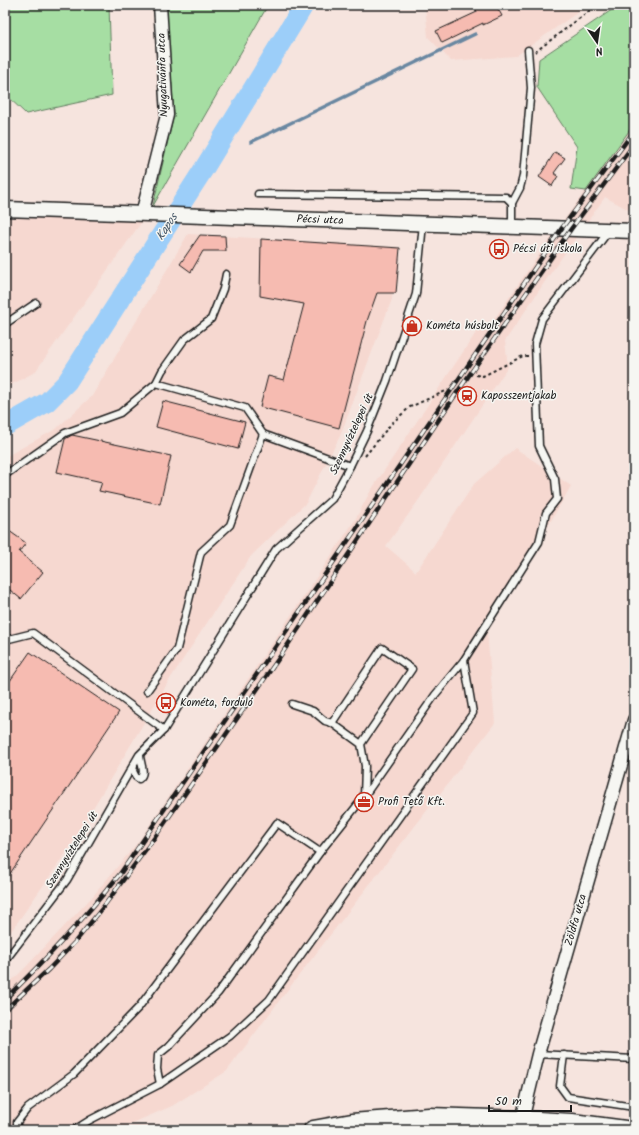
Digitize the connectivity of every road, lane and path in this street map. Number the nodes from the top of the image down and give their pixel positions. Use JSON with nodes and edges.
{"nodes":[{"id":1,"x":160,"y":5,"type":"edge"},
{"id":2,"x":596,"y":5,"type":"edge"},
{"id":3,"x":528,"y":54,"type":"joint"},
{"id":4,"x":258,"y":194,"type":"dead end"},
{"id":5,"x":512,"y":203,"type":"junction"},
{"id":6,"x":5,"y":209,"type":"edge"},
{"id":7,"x":148,"y":214,"type":"junction"},
{"id":8,"x":423,"y":224,"type":"junction"},
{"id":9,"x":512,"y":226,"type":"junction"},
{"id":10,"x":610,"y":230,"type":"junction"},
{"id":11,"x":634,"y":231,"type":"edge"},
{"id":12,"x":226,"y":274,"type":"dead end"},
{"id":13,"x":36,"y":303,"type":"dead end"},
{"id":14,"x":5,"y":324,"type":"edge"},
{"id":15,"x":535,"y":355,"type":"junction"},
{"id":16,"x":476,"y":375,"type":"dead end"},
{"id":17,"x":156,"y":383,"type":"junction"},
{"id":18,"x":448,"y":390,"type":"dead end"},
{"id":19,"x":263,"y":434,"type":"junction"},
{"id":20,"x":350,"y":466,"type":"junction"},
{"id":21,"x":5,"y":475,"type":"edge"},
{"id":22,"x":5,"y":640,"type":"edge"},
{"id":23,"x":464,"y":660,"type":"junction"},
{"id":24,"x":147,"y":691,"type":"dead end"},
{"id":25,"x":292,"y":704,"type":"dead end"},
{"id":26,"x":634,"y":720,"type":"edge"},
{"id":27,"x":332,"y":723,"type":"junction"},
{"id":28,"x":164,"y":730,"type":"junction"},
{"id":29,"x":361,"y":744,"type":"junction"},
{"id":30,"x":140,"y":755,"type":"junction"},
{"id":31,"x":134,"y":764,"type":"junction"},
{"id":32,"x":364,"y":798,"type":"junction"},
{"id":33,"x":320,"y":852,"type":"junction"},
{"id":34,"x":5,"y":961,"type":"edge"},
{"id":35,"x":538,"y":1054,"type":"junction"},
{"id":36,"x":564,"y":1055,"type":"junction"},
{"id":37,"x":634,"y":1059,"type":"edge"},
{"id":38,"x":160,"y":1084,"type":"junction"},
{"id":39,"x":634,"y":1107,"type":"edge"},
{"id":40,"x":521,"y":1122,"type":"junction"},
{"id":41,"x":17,"y":1130,"type":"edge"},
{"id":42,"x":74,"y":1130,"type":"edge"},
{"id":43,"x":313,"y":1130,"type":"edge"},
{"id":44,"x":625,"y":1130,"type":"edge"}],
"edges":[{"from":1,"to":7,"type":"street","name":"Nyugativánfa utca"},
{"from":2,"to":3,"type":"path"},
{"from":3,"to":5,"type":"lane"},
{"from":4,"to":5,"type":"lane"},
{"from":5,"to":9,"type":"lane"},
{"from":6,"to":7,"type":"street","name":"Pécsi utca"},
{"from":7,"to":8,"type":"street","name":"Pécsi utca"},
{"from":8,"to":9,"type":"street","name":"Pécsi utca"},
{"from":8,"to":20,"type":"lane","name":"Szennyvíztelepei út"},
{"from":9,"to":10,"type":"street","name":"Pécsi utca"},
{"from":10,"to":11,"type":"street","name":"Pécsi utca"},
{"from":10,"to":15,"type":"lane"},
{"from":12,"to":17,"type":"lane"},
{"from":13,"to":14,"type":"lane"},
{"from":15,"to":16,"type":"path"},
{"from":15,"to":23,"type":"lane"},
{"from":17,"to":19,"type":"lane"},
{"from":17,"to":21,"type":"lane"},
{"from":18,"to":20,"type":"path"},
{"from":19,"to":20,"type":"lane"},
{"from":19,"to":24,"type":"lane"},
{"from":20,"to":28,"type":"lane","name":"Szennyvíztelepei út"},
{"from":22,"to":28,"type":"lane"},
{"from":23,"to":32,"type":"lane"},
{"from":23,"to":38,"type":"lane"},
{"from":25,"to":27,"type":"lane"},
{"from":26,"to":35,"type":"street","name":"Zöldfa utca"},
{"from":27,"to":29,"type":"lane"},
{"from":27,"to":29,"type":"lane"},
{"from":28,"to":30,"type":"lane"},
{"from":29,"to":32,"type":"lane"},
{"from":30,"to":31,"type":"lane","name":"Szennyvíztelepei út"},
{"from":30,"to":31,"type":"lane"},
{"from":31,"to":34,"type":"lane","name":"Szennyvíztelepei út"},
{"from":32,"to":33,"type":"lane"},
{"from":33,"to":38,"type":"lane"},
{"from":33,"to":41,"type":"lane"},
{"from":35,"to":36,"type":"lane"},
{"from":35,"to":40,"type":"street","name":"Zöldfa utca"},
{"from":36,"to":37,"type":"lane"},
{"from":36,"to":39,"type":"lane"},
{"from":38,"to":42,"type":"lane"},
{"from":40,"to":43,"type":"main road"},
{"from":40,"to":44,"type":"main road"}]}
